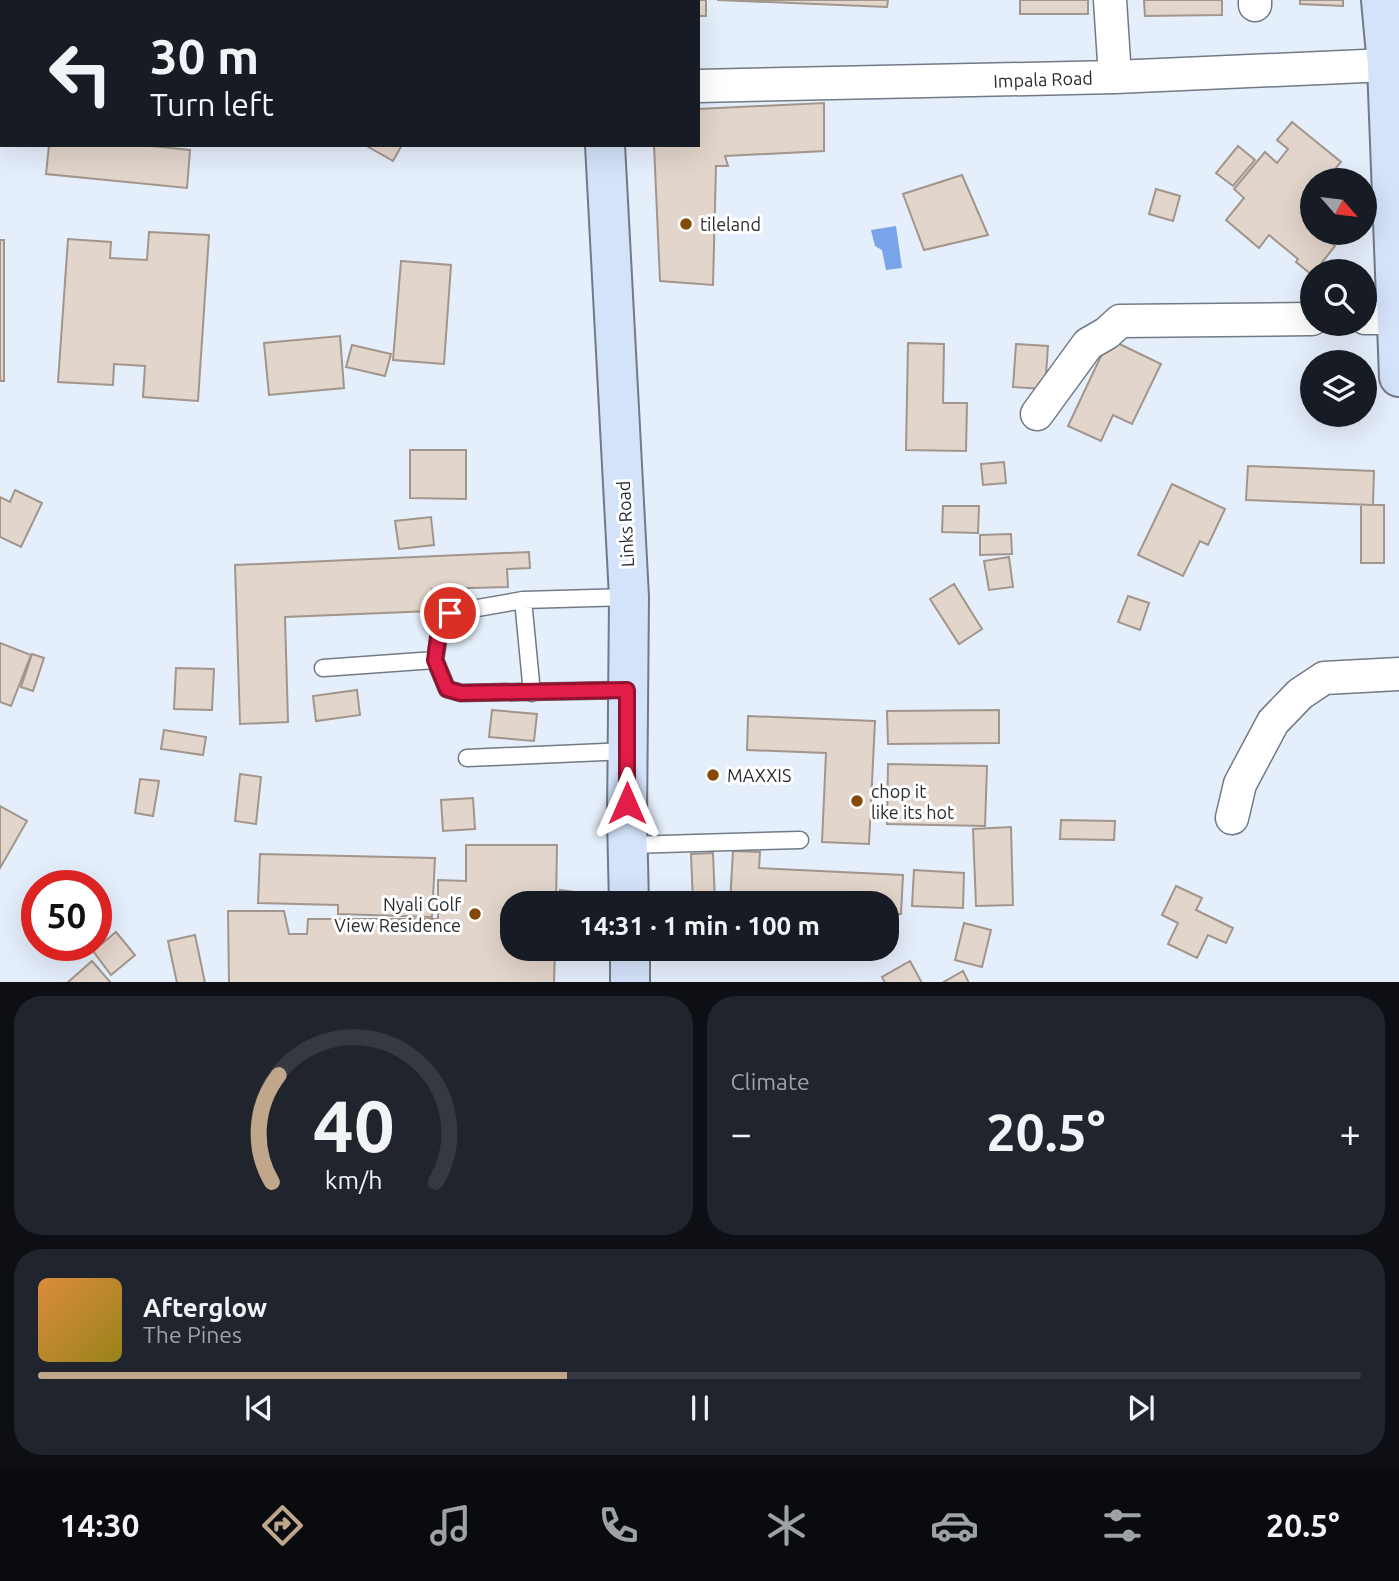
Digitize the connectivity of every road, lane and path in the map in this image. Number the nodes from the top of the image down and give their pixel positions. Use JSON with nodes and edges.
{"nodes":[{"id":1,"x":1110,"y":0,"type":"edge"},
{"id":2,"x":1381,"y":0,"type":"edge"},
{"id":3,"x":1387,"y":65,"type":"junction"},
{"id":4,"x":1115,"y":77,"type":"junction"},
{"id":5,"x":700,"y":86,"type":"edge"},
{"id":6,"x":605,"y":147,"type":"edge"},
{"id":7,"x":1380,"y":318,"type":"edge"},
{"id":8,"x":1300,"y":319,"type":"edge"},
{"id":9,"x":1399,"y":377,"type":"edge"},
{"id":10,"x":1037,"y":414,"type":"dead end"},
{"id":11,"x":629,"y":597,"type":"junction"},
{"id":12,"x":523,"y":600,"type":"junction"},
{"id":13,"x":435,"y":660,"type":"junction"},
{"id":14,"x":323,"y":668,"type":"dead end"},
{"id":15,"x":1399,"y":674,"type":"edge"},
{"id":16,"x":627,"y":690,"type":"junction"},
{"id":17,"x":531,"y":693,"type":"junction"},
{"id":18,"x":627,"y":751,"type":"junction"},
{"id":19,"x":467,"y":758,"type":"dead end"},
{"id":20,"x":1232,"y":818,"type":"dead end"},
{"id":21,"x":800,"y":840,"type":"dead end"},
{"id":22,"x":628,"y":845,"type":"junction"},
{"id":23,"x":629,"y":891,"type":"edge"},
{"id":24,"x":630,"y":961,"type":"edge"},
{"id":25,"x":630,"y":982,"type":"edge"}],
"edges":[{"from":1,"to":4,"type":"street"},
{"from":2,"to":3,"type":"main road"},
{"from":3,"to":4,"type":"street","name":"Impala Road"},
{"from":3,"to":7,"type":"main road"},
{"from":4,"to":5,"type":"street","name":"Impala Road"},
{"from":6,"to":11,"type":"main road","name":"Links Road"},
{"from":7,"to":9,"type":"main road"},
{"from":8,"to":10,"type":"street"},
{"from":11,"to":12,"type":"lane"},
{"from":11,"to":16,"type":"main road","name":"Links Road"},
{"from":12,"to":13,"type":"lane"},
{"from":12,"to":17,"type":"lane"},
{"from":13,"to":14,"type":"lane"},
{"from":13,"to":17,"type":"lane"},
{"from":15,"to":20,"type":"street"},
{"from":16,"to":17,"type":"lane"},
{"from":16,"to":18,"type":"main road","name":"Links Road"},
{"from":18,"to":19,"type":"lane"},
{"from":18,"to":22,"type":"main road","name":"Links Road"},
{"from":21,"to":22,"type":"lane"},
{"from":22,"to":23,"type":"main road","name":"Links Road"},
{"from":24,"to":25,"type":"main road"}]}
